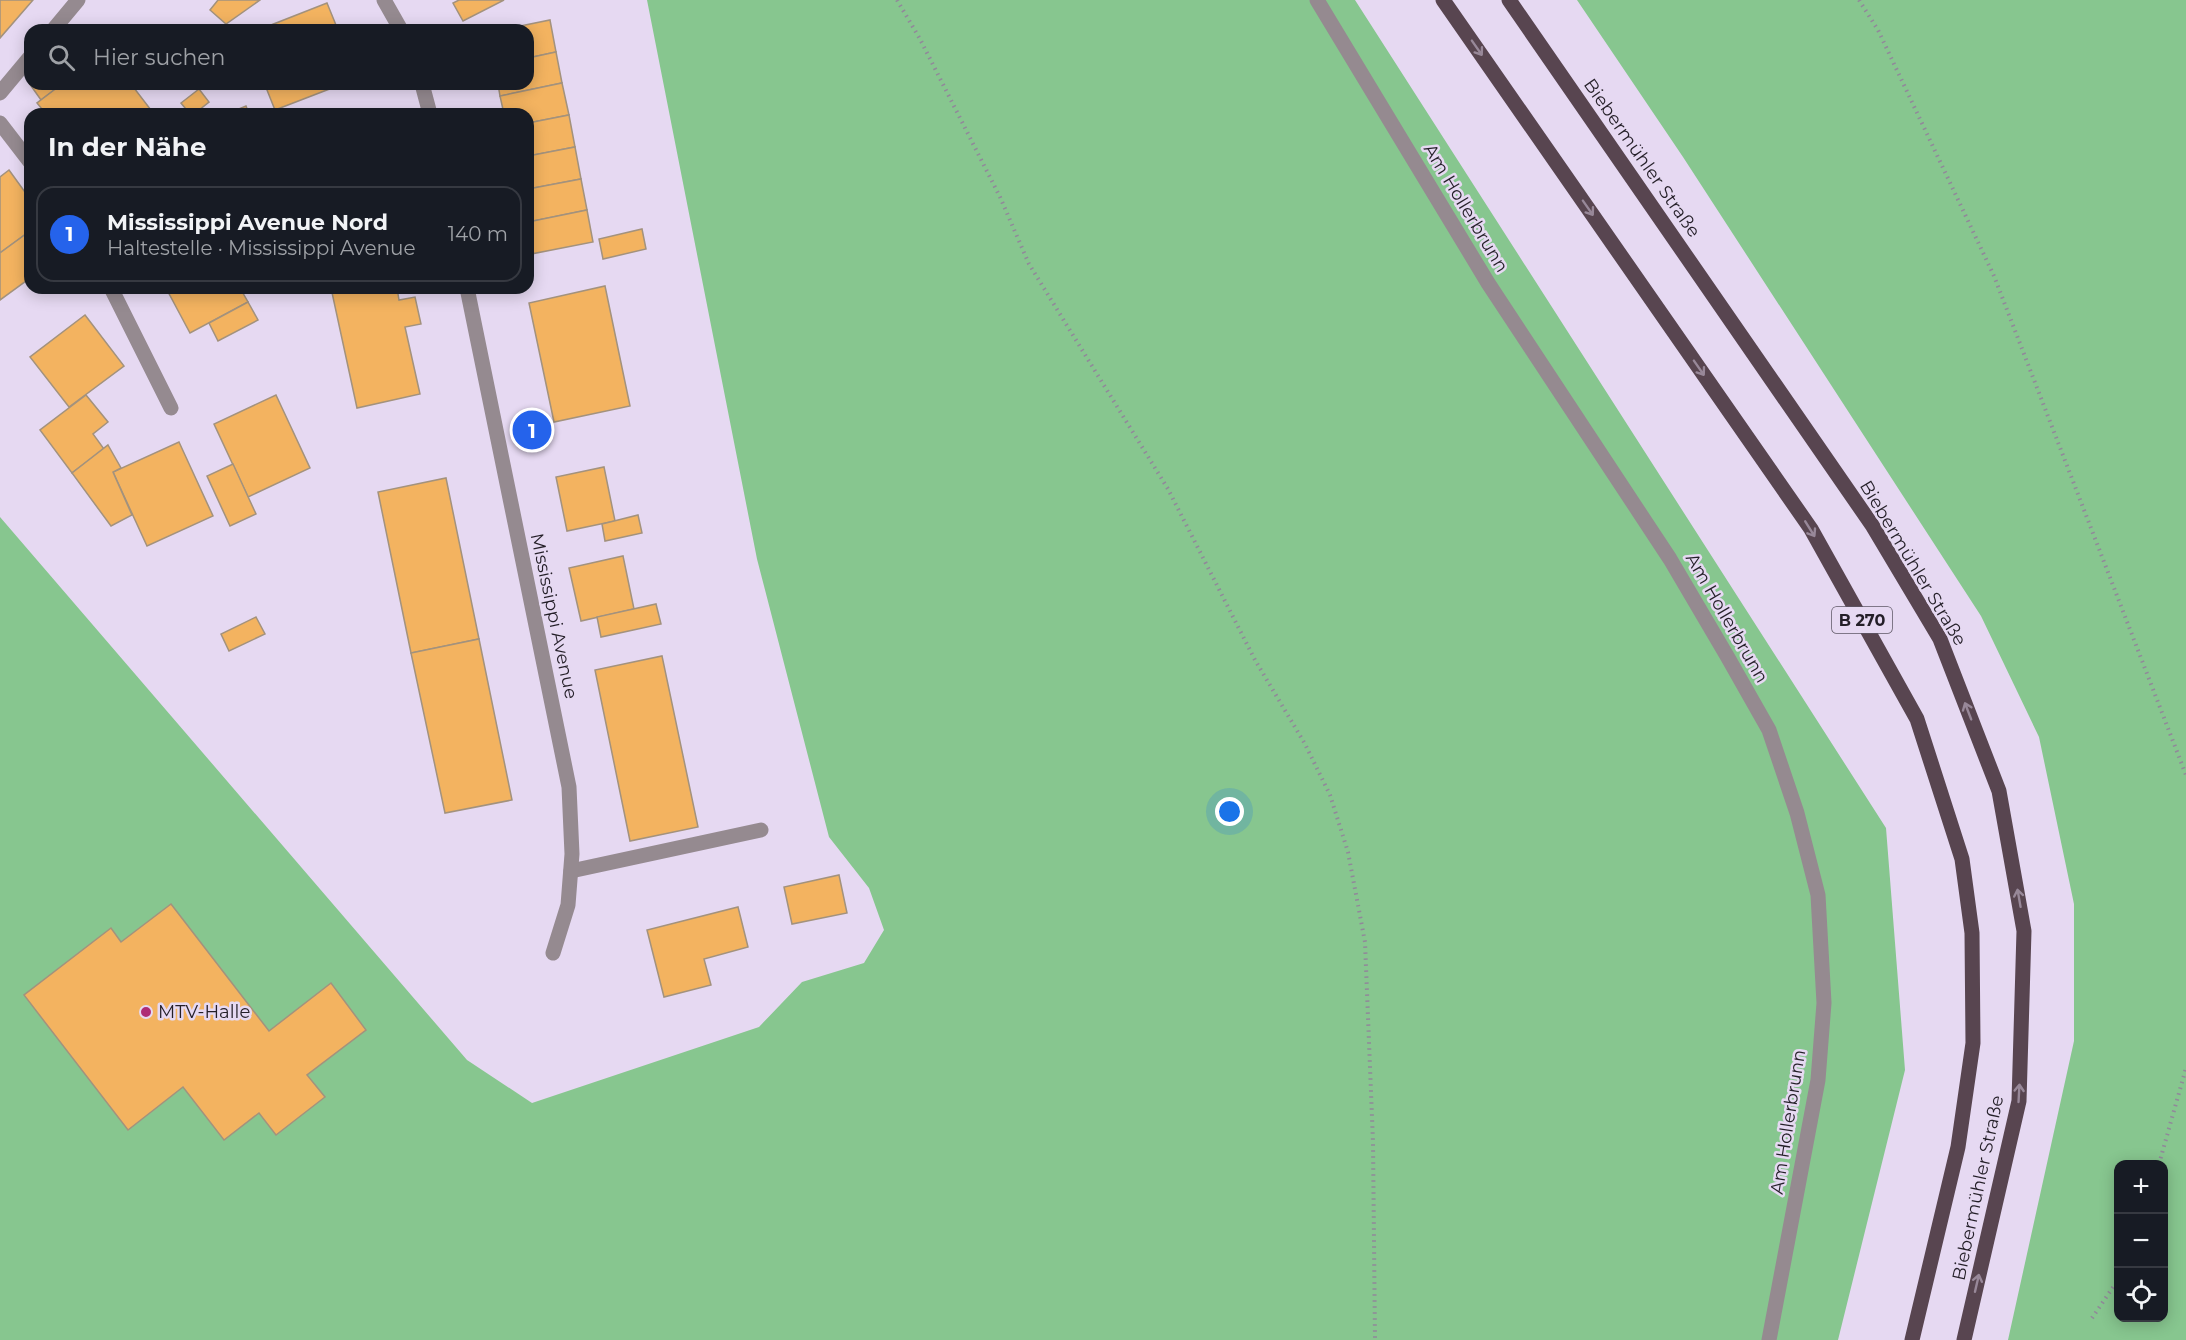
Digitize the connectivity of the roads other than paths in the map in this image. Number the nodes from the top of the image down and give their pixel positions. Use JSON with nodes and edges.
{"nodes":[{"id":1,"x":78,"y":0,"type":"edge"},
{"id":2,"x":384,"y":0,"type":"edge"},
{"id":3,"x":1317,"y":0,"type":"edge"},
{"id":4,"x":1443,"y":0,"type":"edge"},
{"id":5,"x":1509,"y":0,"type":"edge"},
{"id":6,"x":58,"y":24,"type":"edge"},
{"id":7,"x":398,"y":24,"type":"edge"},
{"id":8,"x":24,"y":64,"type":"edge"},
{"id":9,"x":424,"y":90,"type":"edge"},
{"id":10,"x":0,"y":93,"type":"edge"},
{"id":11,"x":428,"y":108,"type":"edge"},
{"id":12,"x":0,"y":123,"type":"edge"},
{"id":13,"x":24,"y":154,"type":"edge"},
{"id":14,"x":114,"y":294,"type":"edge"},
{"id":15,"x":468,"y":294,"type":"edge"},
{"id":16,"x":171,"y":408,"type":"dead end"},
{"id":17,"x":761,"y":830,"type":"dead end"},
{"id":18,"x":571,"y":871,"type":"junction"},
{"id":19,"x":553,"y":953,"type":"dead end"},
{"id":20,"x":1769,"y":1340,"type":"edge"},
{"id":21,"x":1912,"y":1340,"type":"edge"},
{"id":22,"x":1964,"y":1340,"type":"edge"}],
"edges":[{"from":1,"to":6,"type":"street"},
{"from":2,"to":7,"type":"street"},
{"from":3,"to":20,"type":"street","name":"Am Hollerbrunn"},
{"from":4,"to":21,"type":"main road","number":"B 270","one_way":true},
{"from":22,"to":5,"type":"main road","name":"Biebermühler Straße","number":"B 270","one_way":true},
{"from":8,"to":10,"type":"street"},
{"from":9,"to":11,"type":"street"},
{"from":12,"to":13,"type":"street"},
{"from":14,"to":16,"type":"street"},
{"from":15,"to":18,"type":"street","name":"Mississippi Avenue"},
{"from":17,"to":18,"type":"street"},
{"from":18,"to":19,"type":"street","name":"Mississippi Avenue"}]}
